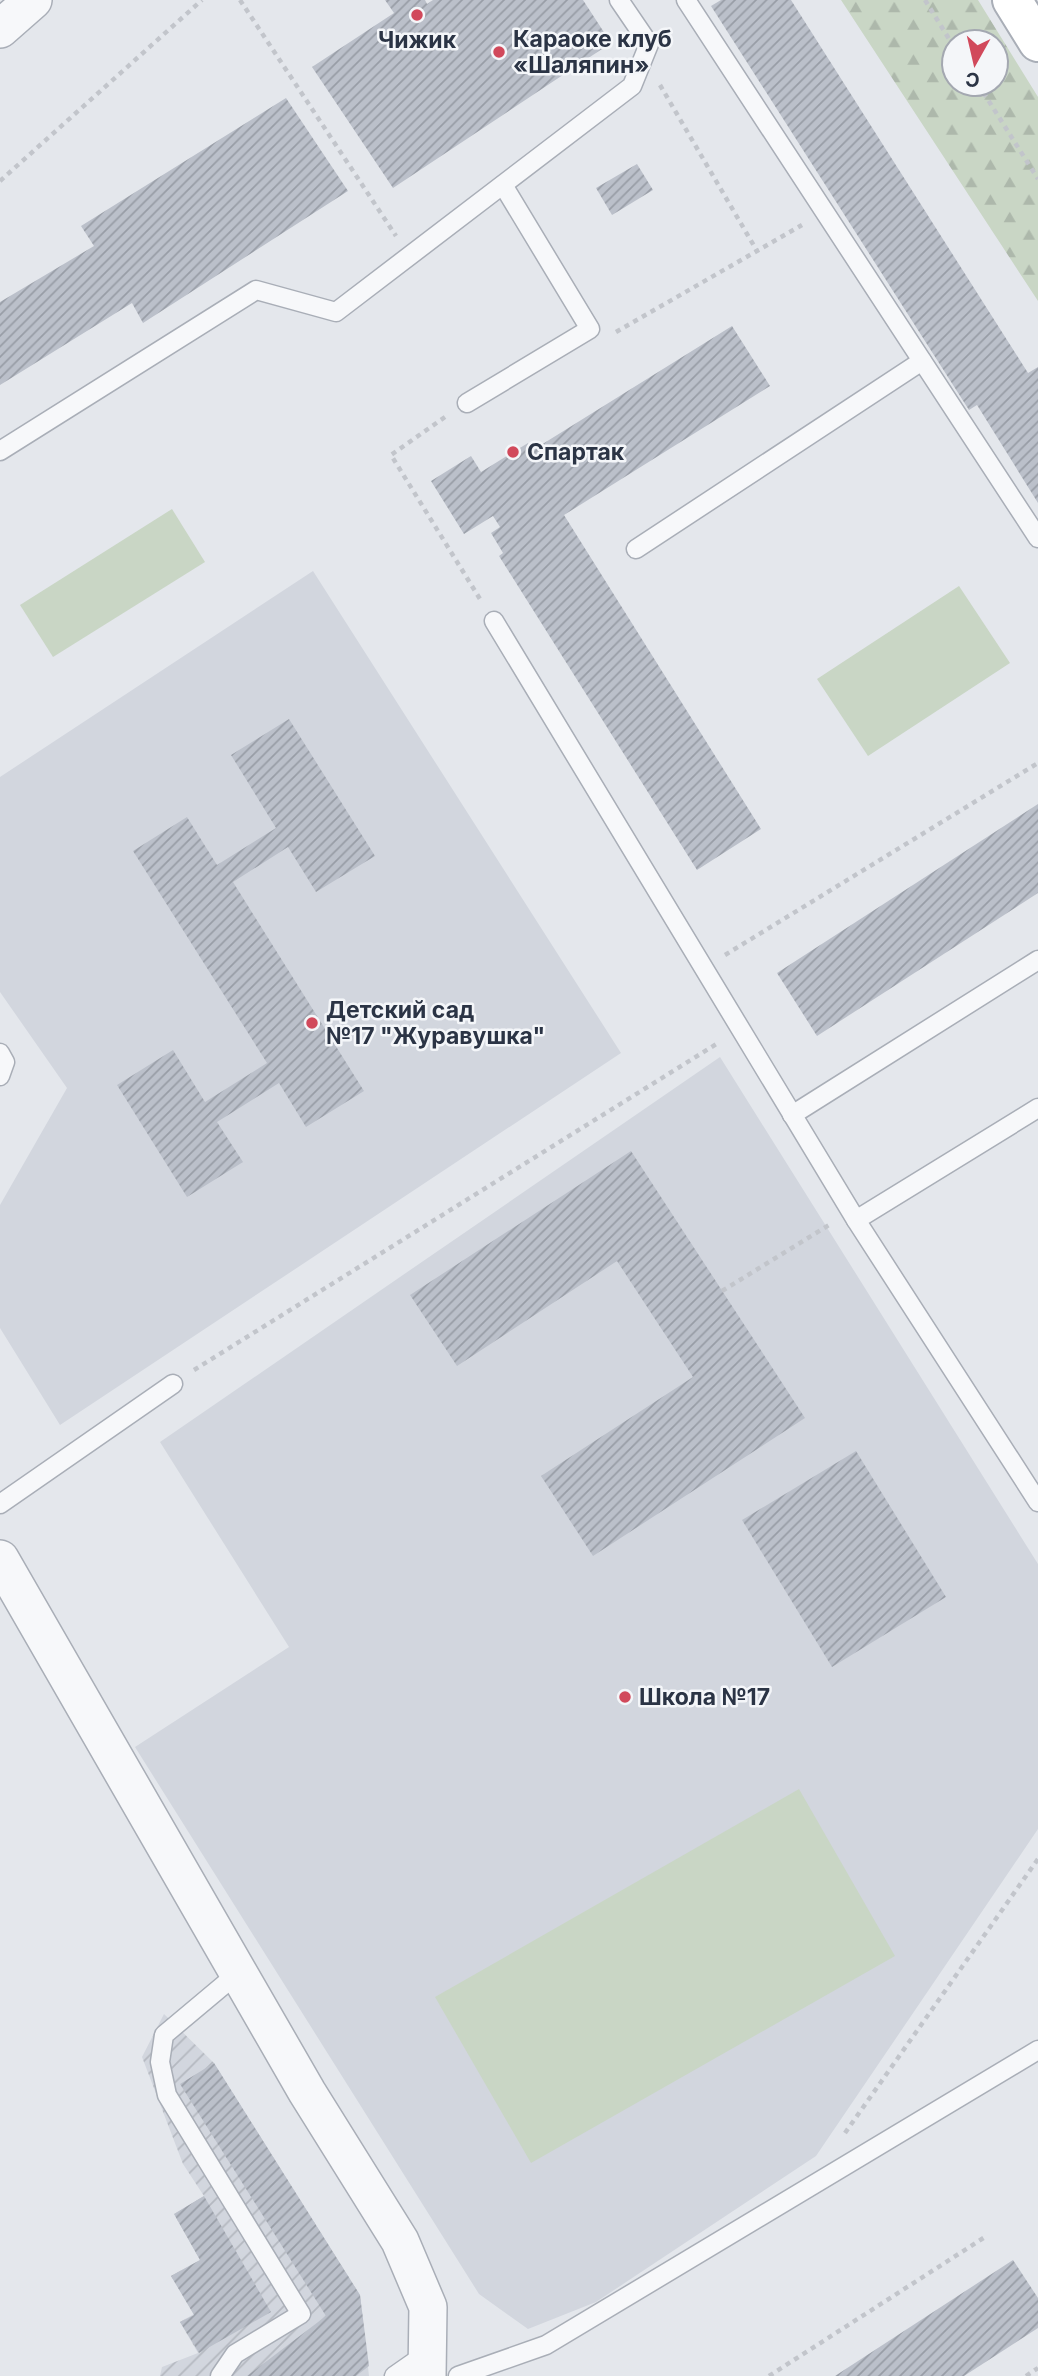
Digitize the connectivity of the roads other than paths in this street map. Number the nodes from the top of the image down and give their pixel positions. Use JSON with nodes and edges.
{"nodes":[{"id":1,"x":33,"y":0,"type":"edge"},
{"id":2,"x":619,"y":0,"type":"edge"},
{"id":3,"x":685,"y":0,"type":"edge"},
{"id":4,"x":1012,"y":0,"type":"edge"},
{"id":5,"x":0,"y":29,"type":"edge"},
{"id":6,"x":1038,"y":42,"type":"edge"},
{"id":7,"x":503,"y":184,"type":"junction"},
{"id":8,"x":922,"y":360,"type":"junction"},
{"id":9,"x":467,"y":402,"type":"road end"},
{"id":10,"x":0,"y":451,"type":"edge"},
{"id":11,"x":1038,"y":538,"type":"edge"},
{"id":12,"x":636,"y":549,"type":"dead end"},
{"id":13,"x":494,"y":621,"type":"road end"},
{"id":14,"x":1038,"y":960,"type":"edge"},
{"id":15,"x":0,"y":1053,"type":"edge"},
{"id":16,"x":0,"y":1076,"type":"edge"},
{"id":17,"x":1038,"y":1108,"type":"edge"},
{"id":18,"x":792,"y":1115,"type":"junction"},
{"id":19,"x":853,"y":1216,"type":"junction"},
{"id":20,"x":173,"y":1384,"type":"road end"},
{"id":21,"x":1038,"y":1502,"type":"edge"},
{"id":22,"x":0,"y":1504,"type":"edge"},
{"id":23,"x":0,"y":1559,"type":"edge"},
{"id":24,"x":238,"y":1973,"type":"junction"},
{"id":25,"x":1038,"y":2050,"type":"edge"},
{"id":26,"x":427,"y":2364,"type":"edge"},
{"id":27,"x":220,"y":2376,"type":"edge"},
{"id":28,"x":394,"y":2376,"type":"edge"},
{"id":29,"x":458,"y":2376,"type":"edge"}],
"edges":[{"from":1,"to":5,"type":"street"},
{"from":2,"to":7,"type":"lane"},
{"from":3,"to":8,"type":"lane"},
{"from":4,"to":6,"type":"street"},
{"from":7,"to":9,"type":"lane"},
{"from":7,"to":10,"type":"lane"},
{"from":8,"to":11,"type":"lane"},
{"from":8,"to":12,"type":"lane"},
{"from":13,"to":18,"type":"lane"},
{"from":14,"to":18,"type":"lane"},
{"from":15,"to":16,"type":"lane"},
{"from":17,"to":19,"type":"lane"},
{"from":18,"to":19,"type":"lane"},
{"from":19,"to":21,"type":"lane"},
{"from":20,"to":22,"type":"lane"},
{"from":23,"to":24,"type":"street"},
{"from":24,"to":26,"type":"street"},
{"from":24,"to":27,"type":"lane"},
{"from":25,"to":29,"type":"lane"},
{"from":26,"to":28,"type":"lane"}]}
